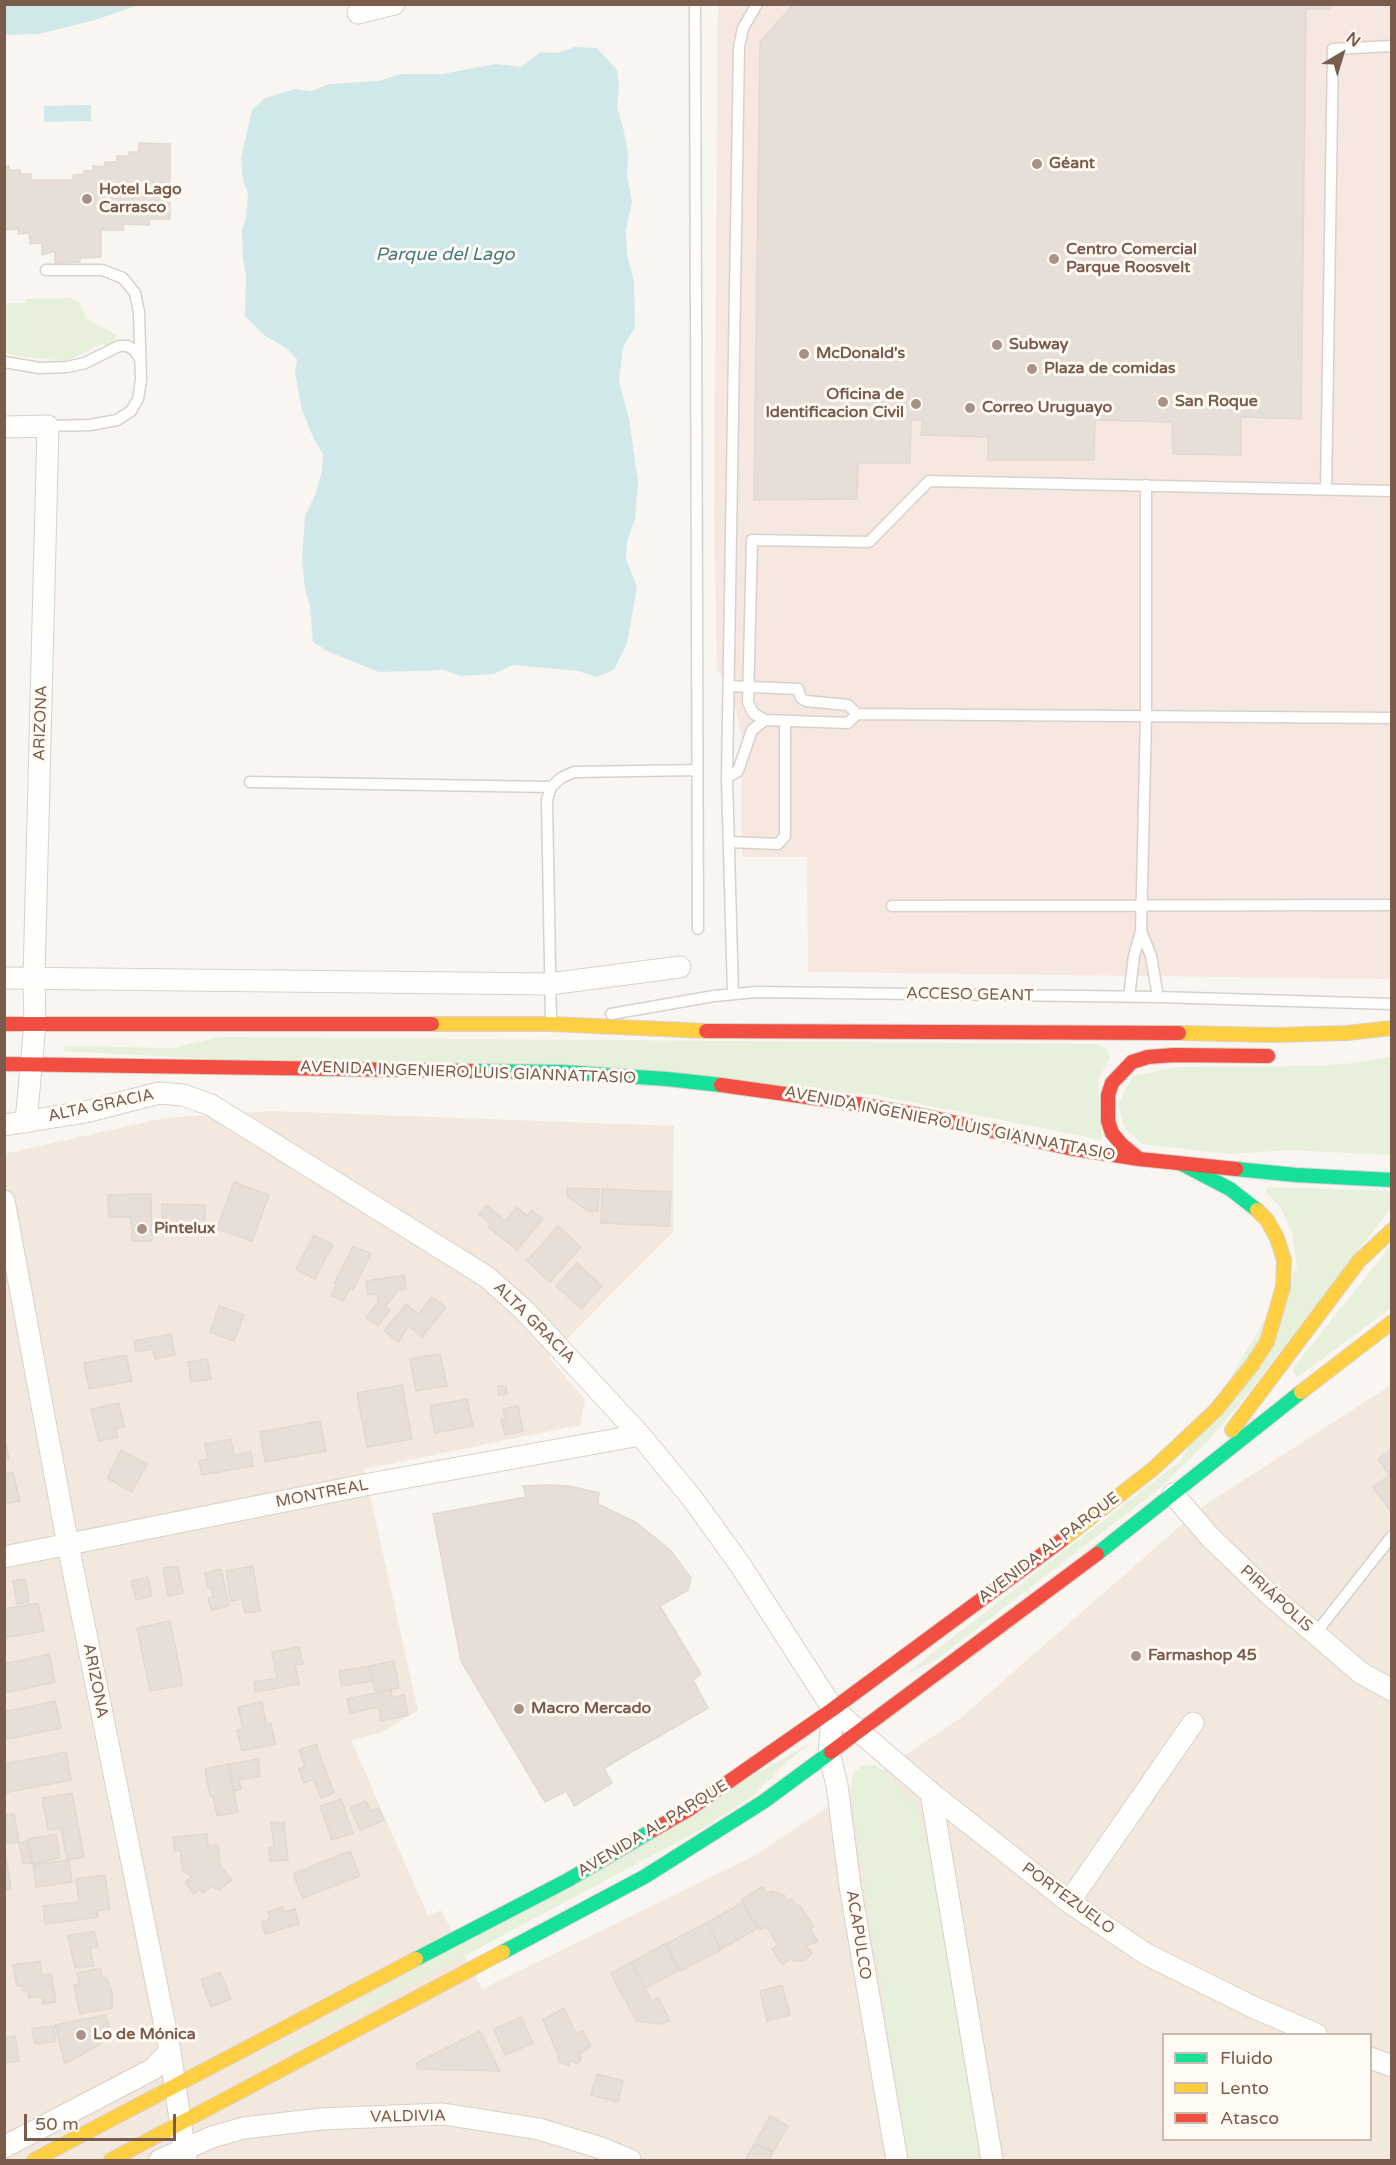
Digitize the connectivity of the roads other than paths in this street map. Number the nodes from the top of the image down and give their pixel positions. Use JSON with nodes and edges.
{"nodes":[{"id":1,"x":394,"y":4,"type":"edge"},
{"id":2,"x":757,"y":4,"type":"edge"},
{"id":3,"x":695,"y":6,"type":"edge"},
{"id":4,"x":358,"y":13,"type":"dead end"},
{"id":5,"x":1392,"y":46,"type":"edge"},
{"id":6,"x":46,"y":270,"type":"dead end"},
{"id":7,"x":140,"y":359,"type":"junction"},
{"id":8,"x":4,"y":362,"type":"edge"},
{"id":9,"x":48,"y":426,"type":"junction"},
{"id":10,"x":4,"y":427,"type":"edge"},
{"id":11,"x":1146,"y":486,"type":"junction"},
{"id":12,"x":1326,"y":489,"type":"junction"},
{"id":13,"x":1392,"y":491,"type":"edge"},
{"id":14,"x":731,"y":540,"type":"junction"},
{"id":15,"x":752,"y":540,"type":"junction"},
{"id":16,"x":729,"y":686,"type":"junction"},
{"id":17,"x":748,"y":687,"type":"junction"},
{"id":18,"x":857,"y":714,"type":"junction"},
{"id":19,"x":1146,"y":716,"type":"junction"},
{"id":20,"x":1392,"y":718,"type":"edge"},
{"id":21,"x":765,"y":720,"type":"junction"},
{"id":22,"x":785,"y":721,"type":"junction"},
{"id":23,"x":697,"y":770,"type":"junction"},
{"id":24,"x":727,"y":778,"type":"junction"},
{"id":25,"x":250,"y":782,"type":"dead end"},
{"id":26,"x":550,"y":787,"type":"junction"},
{"id":27,"x":729,"y":842,"type":"junction"},
{"id":28,"x":1142,"y":905,"type":"junction"},
{"id":29,"x":1392,"y":905,"type":"edge"},
{"id":30,"x":892,"y":906,"type":"dead end"},
{"id":31,"x":698,"y":929,"type":"dead end"},
{"id":32,"x":1141,"y":931,"type":"junction"},
{"id":33,"x":680,"y":967,"type":"dead end"},
{"id":34,"x":4,"y":978,"type":"edge"},
{"id":35,"x":34,"y":978,"type":"junction"},
{"id":36,"x":549,"y":984,"type":"junction"},
{"id":37,"x":733,"y":994,"type":"junction"},
{"id":38,"x":1130,"y":997,"type":"junction"},
{"id":39,"x":1158,"y":998,"type":"junction"},
{"id":40,"x":1392,"y":1005,"type":"edge"},
{"id":41,"x":4,"y":1024,"type":"edge"},
{"id":42,"x":35,"y":1024,"type":"junction"},
{"id":43,"x":551,"y":1024,"type":"junction"},
{"id":44,"x":1392,"y":1028,"type":"edge"},
{"id":45,"x":1286,"y":1056,"type":"dead end"},
{"id":46,"x":4,"y":1064,"type":"edge"},
{"id":47,"x":30,"y":1064,"type":"junction"},
{"id":48,"x":26,"y":1122,"type":"junction"},
{"id":49,"x":4,"y":1125,"type":"edge"},
{"id":50,"x":1139,"y":1159,"type":"junction"},
{"id":51,"x":1272,"y":1160,"type":"dead end"},
{"id":52,"x":1182,"y":1164,"type":"junction"},
{"id":53,"x":1231,"y":1168,"type":"junction"},
{"id":54,"x":1392,"y":1180,"type":"edge"},
{"id":55,"x":4,"y":1201,"type":"edge"},
{"id":56,"x":1392,"y":1230,"type":"edge"},
{"id":57,"x":1392,"y":1322,"type":"edge"},
{"id":58,"x":640,"y":1435,"type":"junction"},
{"id":59,"x":1173,"y":1494,"type":"junction"},
{"id":60,"x":1392,"y":1536,"type":"edge"},
{"id":61,"x":68,"y":1545,"type":"junction"},
{"id":62,"x":4,"y":1557,"type":"edge"},
{"id":63,"x":1315,"y":1634,"type":"junction"},
{"id":64,"x":1392,"y":1690,"type":"edge"},
{"id":65,"x":847,"y":1720,"type":"junction"},
{"id":66,"x":1193,"y":1723,"type":"dead end"},
{"id":67,"x":829,"y":1754,"type":"junction"},
{"id":68,"x":931,"y":1793,"type":"junction"},
{"id":69,"x":1069,"y":1902,"type":"junction"},
{"id":70,"x":1314,"y":2033,"type":"edge"},
{"id":71,"x":170,"y":2050,"type":"junction"},
{"id":72,"x":1372,"y":2058,"type":"edge"},
{"id":73,"x":1392,"y":2067,"type":"edge"},
{"id":74,"x":175,"y":2085,"type":"junction"},
{"id":75,"x":181,"y":2123,"type":"junction"},
{"id":76,"x":4,"y":2147,"type":"edge"},
{"id":77,"x":185,"y":2154,"type":"edge"},
{"id":78,"x":34,"y":2160,"type":"edge"},
{"id":79,"x":111,"y":2160,"type":"edge"},
{"id":80,"x":160,"y":2160,"type":"edge"},
{"id":81,"x":630,"y":2160,"type":"edge"},
{"id":82,"x":897,"y":2160,"type":"edge"},
{"id":83,"x":993,"y":2160,"type":"edge"}],
"edges":[{"from":1,"to":4,"type":"street"},
{"from":2,"to":14,"type":"lane"},
{"from":3,"to":23,"type":"lane"},
{"from":5,"to":12,"type":"lane"},
{"from":6,"to":7,"type":"lane"},
{"from":7,"to":8,"type":"lane"},
{"from":7,"to":9,"type":"lane"},
{"from":9,"to":10,"type":"street"},
{"from":9,"to":35,"type":"street","name":"ARIZONA"},
{"from":11,"to":12,"type":"lane"},
{"from":11,"to":15,"type":"lane"},
{"from":11,"to":19,"type":"lane"},
{"from":12,"to":13,"type":"lane"},
{"from":14,"to":15,"type":"lane"},
{"from":14,"to":16,"type":"lane"},
{"from":15,"to":17,"type":"lane"},
{"from":16,"to":17,"type":"lane"},
{"from":16,"to":24,"type":"lane"},
{"from":17,"to":18,"type":"lane"},
{"from":17,"to":21,"type":"lane"},
{"from":18,"to":19,"type":"lane"},
{"from":18,"to":22,"type":"lane"},
{"from":19,"to":20,"type":"lane"},
{"from":19,"to":28,"type":"lane"},
{"from":21,"to":22,"type":"lane"},
{"from":21,"to":24,"type":"lane"},
{"from":22,"to":27,"type":"lane"},
{"from":23,"to":26,"type":"lane"},
{"from":23,"to":31,"type":"lane"},
{"from":24,"to":27,"type":"lane"},
{"from":25,"to":26,"type":"lane"},
{"from":26,"to":36,"type":"lane"},
{"from":27,"to":37,"type":"lane"},
{"from":28,"to":29,"type":"lane"},
{"from":28,"to":30,"type":"lane"},
{"from":28,"to":32,"type":"lane"},
{"from":32,"to":38,"type":"lane"},
{"from":32,"to":39,"type":"lane"},
{"from":33,"to":36,"type":"street"},
{"from":34,"to":35,"type":"street"},
{"from":35,"to":36,"type":"street"},
{"from":35,"to":42,"type":"street","name":"ARIZONA"},
{"from":36,"to":43,"type":"lane"},
{"from":37,"to":38,"type":"lane","name":"ACCESO GEANT"},
{"from":37,"to":43,"type":"lane","name":"ACCESO GEANT"},
{"from":38,"to":39,"type":"lane","name":"ACCESO GEANT"},
{"from":39,"to":40,"type":"lane","name":"ACCESO GEANT"},
{"from":41,"to":42,"type":"main road"},
{"from":42,"to":43,"type":"main road"},
{"from":42,"to":47,"type":"street","name":"ARIZONA"},
{"from":43,"to":44,"type":"main road"},
{"from":45,"to":50,"type":"main road"},
{"from":46,"to":47,"type":"main road","name":"AVENIDA INGENIERO LUIS GIANNATTASIO"},
{"from":47,"to":48,"type":"street","name":"ARIZONA"},
{"from":47,"to":50,"type":"main road","name":"AVENIDA INGENIERO LUIS GIANNATTASIO"},
{"from":48,"to":49,"type":"street"},
{"from":48,"to":58,"type":"street","name":"ALTA GRACIA"},
{"from":50,"to":52,"type":"main road","name":"AVENIDA INGENIERO LUIS GIANNATTASIO"},
{"from":51,"to":53,"type":"main road"},
{"from":52,"to":53,"type":"main road","name":"AVENIDA INGENIERO LUIS GIANNATTASIO"},
{"from":52,"to":65,"type":"main road","name":"AVENIDA AL PARQUE"},
{"from":53,"to":54,"type":"main road","name":"AVENIDA INGENIERO LUIS GIANNATTASIO"},
{"from":55,"to":61,"type":"street","name":"ARIZONA"},
{"from":56,"to":59,"type":"main road"},
{"from":57,"to":59,"type":"main road"},
{"from":58,"to":61,"type":"street","name":"MONTREAL"},
{"from":58,"to":65,"type":"street","name":"ALTA GRACIA"},
{"from":59,"to":63,"type":"street","name":"PIRIÁPOLIS"},
{"from":59,"to":65,"type":"main road","name":"AVENIDA AL PARQUE"},
{"from":60,"to":63,"type":"lane"},
{"from":61,"to":62,"type":"street","name":"MONTREAL"},
{"from":61,"to":71,"type":"street","name":"ARIZONA"},
{"from":63,"to":64,"type":"street","name":"PIRIÁPOLIS"},
{"from":65,"to":67,"type":"street","name":"ACAPULCO"},
{"from":65,"to":67,"type":"main road","name":"AVENIDA AL PARQUE"},
{"from":65,"to":68,"type":"street","name":"PORTEZUELO"},
{"from":65,"to":74,"type":"main road","name":"AVENIDA AL PARQUE"},
{"from":66,"to":69,"type":"street"},
{"from":67,"to":75,"type":"main road","name":"AVENIDA AL PARQUE"},
{"from":67,"to":82,"type":"street","name":"ACAPULCO"},
{"from":68,"to":69,"type":"street","name":"PORTEZUELO"},
{"from":68,"to":83,"type":"street"},
{"from":69,"to":70,"type":"street","name":"PORTEZUELO"},
{"from":71,"to":74,"type":"street","name":"ARIZONA"},
{"from":71,"to":76,"type":"street"},
{"from":72,"to":73,"type":"street"},
{"from":74,"to":75,"type":"street","name":"ARIZONA"},
{"from":74,"to":78,"type":"main road","name":"AVENIDA AL PARQUE"},
{"from":75,"to":77,"type":"street","name":"ARIZONA"},
{"from":75,"to":79,"type":"main road","name":"AVENIDA AL PARQUE"},
{"from":77,"to":80,"type":"street"},
{"from":77,"to":81,"type":"street","name":"VALDIVIA"}]}
